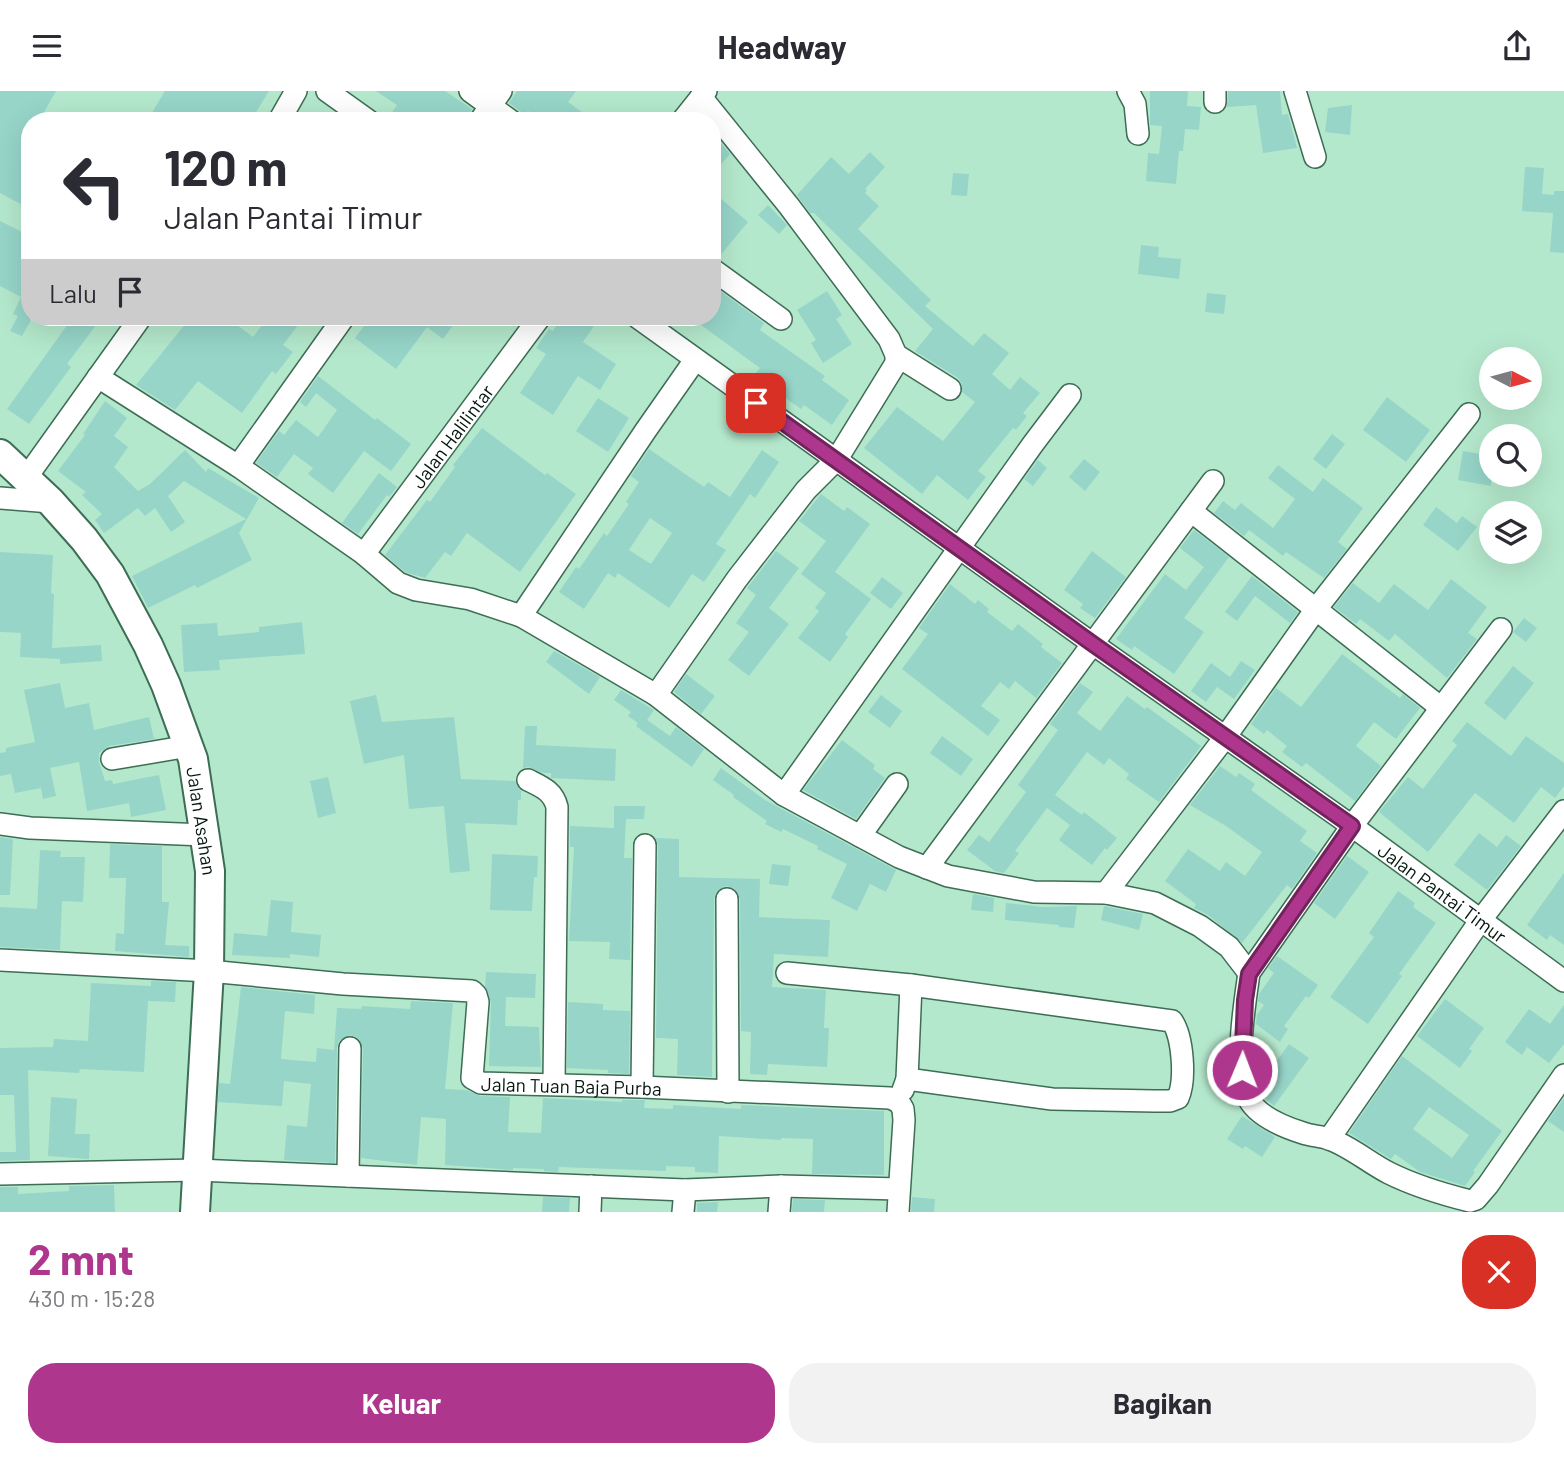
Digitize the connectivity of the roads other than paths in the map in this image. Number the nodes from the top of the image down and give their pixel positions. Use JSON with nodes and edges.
{"nodes":[{"id":1,"x":296,"y":91,"type":"edge"},
{"id":2,"x":327,"y":91,"type":"edge"},
{"id":3,"x":470,"y":91,"type":"edge"},
{"id":4,"x":1128,"y":91,"type":"edge"},
{"id":5,"x":1295,"y":91,"type":"edge"},
{"id":6,"x":704,"y":94,"type":"edge"},
{"id":7,"x":490,"y":106,"type":"edge"},
{"id":8,"x":284,"y":112,"type":"edge"},
{"id":9,"x":356,"y":112,"type":"edge"},
{"id":10,"x":689,"y":112,"type":"edge"},
{"id":11,"x":718,"y":112,"type":"edge"},
{"id":12,"x":721,"y":116,"type":"edge"},
{"id":13,"x":1138,"y":134,"type":"dead end"},
{"id":14,"x":1315,"y":157,"type":"dead end"},
{"id":15,"x":721,"y":276,"type":"edge"},
{"id":16,"x":780,"y":319,"type":"dead end"},
{"id":17,"x":135,"y":326,"type":"edge"},
{"id":18,"x":338,"y":326,"type":"edge"},
{"id":19,"x":533,"y":326,"type":"edge"},
{"id":20,"x":649,"y":326,"type":"edge"},
{"id":21,"x":896,"y":355,"type":"junction"},
{"id":22,"x":695,"y":360,"type":"junction"},
{"id":23,"x":98,"y":377,"type":"junction"},
{"id":24,"x":950,"y":389,"type":"dead end"},
{"id":25,"x":1070,"y":395,"type":"dead end"},
{"id":26,"x":1469,"y":414,"type":"dead end"},
{"id":27,"x":0,"y":454,"type":"edge"},
{"id":28,"x":837,"y":459,"type":"junction"},
{"id":29,"x":238,"y":466,"type":"junction"},
{"id":30,"x":26,"y":478,"type":"junction"},
{"id":31,"x":1213,"y":481,"type":"dead end"},
{"id":32,"x":0,"y":498,"type":"edge"},
{"id":33,"x":51,"y":502,"type":"junction"},
{"id":34,"x":1191,"y":511,"type":"junction"},
{"id":35,"x":960,"y":549,"type":"junction"},
{"id":36,"x":364,"y":554,"type":"junction"},
{"id":37,"x":1316,"y":609,"type":"junction"},
{"id":38,"x":521,"y":616,"type":"junction"},
{"id":39,"x":1501,"y":629,"type":"dead end"},
{"id":40,"x":1093,"y":644,"type":"junction"},
{"id":41,"x":656,"y":695,"type":"junction"},
{"id":42,"x":1440,"y":707,"type":"junction"},
{"id":43,"x":1226,"y":736,"type":"junction"},
{"id":44,"x":189,"y":746,"type":"junction"},
{"id":45,"x":111,"y":759,"type":"dead end"},
{"id":46,"x":528,"y":780,"type":"dead end"},
{"id":47,"x":897,"y":784,"type":"dead end"},
{"id":48,"x":784,"y":795,"type":"junction"},
{"id":49,"x":1564,"y":811,"type":"edge"},
{"id":50,"x":0,"y":824,"type":"edge"},
{"id":51,"x":1352,"y":826,"type":"junction"},
{"id":52,"x":205,"y":835,"type":"junction"},
{"id":53,"x":860,"y":836,"type":"junction"},
{"id":54,"x":645,"y":845,"type":"dead end"},
{"id":55,"x":927,"y":868,"type":"junction"},
{"id":56,"x":1106,"y":893,"type":"junction"},
{"id":57,"x":727,"y":899,"type":"dead end"},
{"id":58,"x":1480,"y":921,"type":"junction"},
{"id":59,"x":0,"y":960,"type":"edge"},
{"id":60,"x":209,"y":971,"type":"junction"},
{"id":61,"x":787,"y":973,"type":"dead end"},
{"id":62,"x":1249,"y":974,"type":"junction"},
{"id":63,"x":1564,"y":981,"type":"edge"},
{"id":64,"x":911,"y":985,"type":"junction"},
{"id":65,"x":350,"y":1048,"type":"dead end"},
{"id":66,"x":1564,"y":1076,"type":"edge"},
{"id":67,"x":907,"y":1079,"type":"junction"},
{"id":68,"x":554,"y":1084,"type":"junction"},
{"id":69,"x":642,"y":1087,"type":"junction"},
{"id":70,"x":728,"y":1092,"type":"junction"},
{"id":71,"x":898,"y":1102,"type":"junction"},
{"id":72,"x":1329,"y":1139,"type":"junction"},
{"id":73,"x":197,"y":1170,"type":"junction"},
{"id":74,"x":0,"y":1174,"type":"edge"},
{"id":75,"x":348,"y":1176,"type":"junction"},
{"id":76,"x":591,"y":1185,"type":"junction"},
{"id":77,"x":781,"y":1187,"type":"junction"},
{"id":78,"x":900,"y":1189,"type":"junction"},
{"id":79,"x":685,"y":1190,"type":"junction"},
{"id":80,"x":195,"y":1212,"type":"edge"},
{"id":81,"x":590,"y":1212,"type":"edge"},
{"id":82,"x":683,"y":1212,"type":"edge"},
{"id":83,"x":779,"y":1212,"type":"edge"},
{"id":84,"x":898,"y":1212,"type":"edge"}],
"edges":[{"from":1,"to":8,"type":"street"},
{"from":2,"to":9,"type":"street"},
{"from":3,"to":7,"type":"street"},
{"from":4,"to":13,"type":"street"},
{"from":5,"to":14,"type":"street"},
{"from":6,"to":10,"type":"street"},
{"from":6,"to":11,"type":"street"},
{"from":12,"to":21,"type":"street"},
{"from":15,"to":16,"type":"street"},
{"from":17,"to":23,"type":"street"},
{"from":18,"to":29,"type":"street"},
{"from":19,"to":36,"type":"street","name":"Jalan Halilintar"},
{"from":20,"to":22,"type":"street","name":"Jalan Pantai Timur"},
{"from":21,"to":24,"type":"street"},
{"from":21,"to":28,"type":"street"},
{"from":22,"to":28,"type":"street","name":"Jalan Pantai Timur"},
{"from":22,"to":38,"type":"street"},
{"from":23,"to":29,"type":"street"},
{"from":23,"to":30,"type":"street"},
{"from":25,"to":35,"type":"street"},
{"from":26,"to":37,"type":"street"},
{"from":27,"to":30,"type":"main road","name":"Jalan Asahan"},
{"from":28,"to":35,"type":"street","name":"Jalan Pantai Timur"},
{"from":28,"to":41,"type":"street"},
{"from":29,"to":36,"type":"street"},
{"from":30,"to":33,"type":"main road","name":"Jalan Asahan"},
{"from":31,"to":34,"type":"street"},
{"from":32,"to":33,"type":"street"},
{"from":33,"to":44,"type":"main road","name":"Jalan Asahan"},
{"from":34,"to":37,"type":"street"},
{"from":34,"to":40,"type":"street"},
{"from":35,"to":40,"type":"street","name":"Jalan Pantai Timur"},
{"from":35,"to":48,"type":"street"},
{"from":36,"to":38,"type":"street"},
{"from":37,"to":42,"type":"street"},
{"from":37,"to":43,"type":"street"},
{"from":38,"to":41,"type":"street"},
{"from":39,"to":42,"type":"street"},
{"from":40,"to":43,"type":"street","name":"Jalan Pantai Timur"},
{"from":40,"to":55,"type":"street"},
{"from":41,"to":48,"type":"street"},
{"from":42,"to":51,"type":"street"},
{"from":43,"to":51,"type":"street","name":"Jalan Pantai Timur"},
{"from":43,"to":56,"type":"street"},
{"from":44,"to":45,"type":"street"},
{"from":44,"to":52,"type":"main road","name":"Jalan Asahan"},
{"from":46,"to":68,"type":"street"},
{"from":47,"to":53,"type":"street"},
{"from":48,"to":53,"type":"street"},
{"from":49,"to":58,"type":"street"},
{"from":50,"to":52,"type":"street"},
{"from":51,"to":58,"type":"street","name":"Jalan Pantai Timur"},
{"from":51,"to":62,"type":"street"},
{"from":52,"to":60,"type":"main road","name":"Jalan Asahan"},
{"from":53,"to":55,"type":"street"},
{"from":54,"to":69,"type":"street"},
{"from":55,"to":56,"type":"street"},
{"from":56,"to":62,"type":"street"},
{"from":57,"to":70,"type":"street"},
{"from":58,"to":63,"type":"street","name":"Jalan Pantai Timur"},
{"from":58,"to":72,"type":"street"},
{"from":59,"to":60,"type":"street"},
{"from":60,"to":68,"type":"street","name":"Jalan Tuan Baja Purba"},
{"from":60,"to":73,"type":"main road","name":"Jalan Asahan"},
{"from":61,"to":64,"type":"street"},
{"from":62,"to":72,"type":"street"},
{"from":64,"to":67,"type":"street"},
{"from":64,"to":67,"type":"street"},
{"from":65,"to":75,"type":"street"},
{"from":66,"to":72,"type":"street"},
{"from":67,"to":71,"type":"street"},
{"from":68,"to":69,"type":"street","name":"Jalan Tuan Baja Purba"},
{"from":69,"to":70,"type":"street","name":"Jalan Tuan Baja Purba"},
{"from":70,"to":71,"type":"street","name":"Jalan Tuan Baja Purba"},
{"from":71,"to":78,"type":"street"},
{"from":73,"to":74,"type":"street"},
{"from":73,"to":75,"type":"street"},
{"from":73,"to":80,"type":"main road","name":"Jalan Asahan"},
{"from":75,"to":76,"type":"street"},
{"from":76,"to":79,"type":"street"},
{"from":76,"to":81,"type":"street"},
{"from":77,"to":78,"type":"street"},
{"from":77,"to":79,"type":"street"},
{"from":77,"to":83,"type":"street"},
{"from":78,"to":84,"type":"street"},
{"from":79,"to":82,"type":"street"}]}
